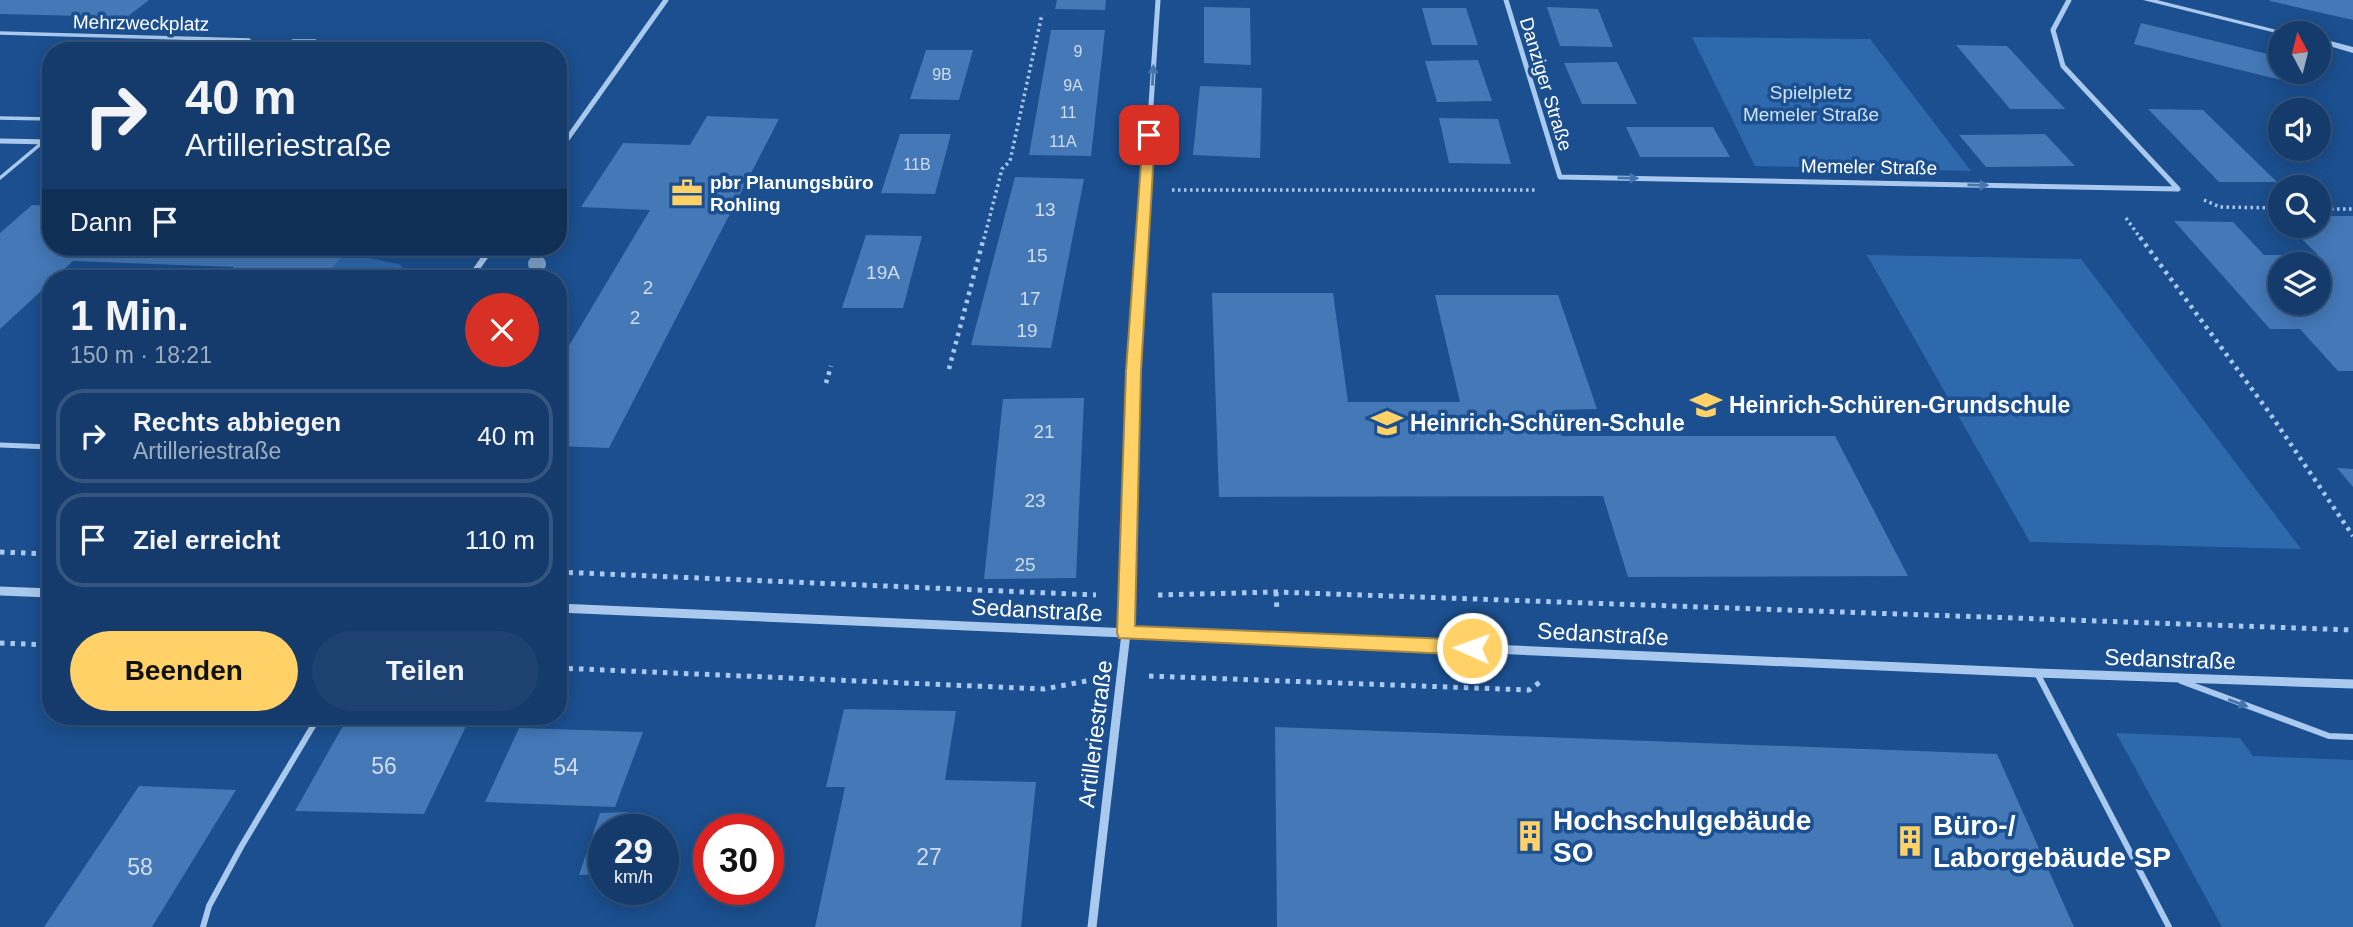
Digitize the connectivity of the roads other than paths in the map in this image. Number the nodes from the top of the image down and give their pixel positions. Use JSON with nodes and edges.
{"nodes":[{"id":1,"x":666,"y":0,"type":"edge"},
{"id":2,"x":1158,"y":0,"type":"edge"},
{"id":3,"x":1506,"y":0,"type":"edge"},
{"id":4,"x":2069,"y":0,"type":"edge"},
{"id":5,"x":2147,"y":0,"type":"edge"},
{"id":6,"x":2268,"y":29,"type":"edge"},
{"id":7,"x":0,"y":33,"type":"edge"},
{"id":8,"x":246,"y":42,"type":"edge"},
{"id":9,"x":292,"y":42,"type":"edge"},
{"id":10,"x":313,"y":42,"type":"edge"},
{"id":11,"x":2331,"y":44,"type":"edge"},
{"id":12,"x":2353,"y":50,"type":"edge"},
{"id":13,"x":0,"y":118,"type":"edge"},
{"id":14,"x":42,"y":119,"type":"edge"},
{"id":15,"x":567,"y":139,"type":"edge"},
{"id":16,"x":0,"y":141,"type":"edge"},
{"id":17,"x":42,"y":142,"type":"edge"},
{"id":18,"x":42,"y":146,"type":"edge"},
{"id":19,"x":1560,"y":177,"type":"joint"},
{"id":20,"x":0,"y":178,"type":"edge"},
{"id":21,"x":0,"y":445,"type":"edge"},
{"id":22,"x":42,"y":447,"type":"edge"},
{"id":23,"x":0,"y":591,"type":"edge"},
{"id":24,"x":42,"y":593,"type":"edge"},
{"id":25,"x":567,"y":608,"type":"edge"},
{"id":26,"x":1126,"y":633,"type":"junction"},
{"id":27,"x":2037,"y":673,"type":"junction"},
{"id":28,"x":2174,"y":679,"type":"junction"},
{"id":29,"x":2353,"y":684,"type":"edge"},
{"id":30,"x":314,"y":725,"type":"edge"},
{"id":31,"x":2353,"y":737,"type":"edge"},
{"id":32,"x":203,"y":927,"type":"edge"},
{"id":33,"x":1092,"y":927,"type":"edge"},
{"id":34,"x":2169,"y":927,"type":"edge"}],
"edges":[{"from":1,"to":15,"type":"street"},
{"from":26,"to":2,"type":"street","name":"Artilleriestraße","one_way":true},
{"from":3,"to":19,"type":"street","name":"Danziger Straße"},
{"from":19,"to":4,"type":"street","name":"Memeler Straße","one_way":true},
{"from":5,"to":6,"type":"street"},
{"from":7,"to":8,"type":"lane","name":"Mehrzweckplatz"},
{"from":9,"to":10,"type":"lane"},
{"from":11,"to":12,"type":"street"},
{"from":13,"to":14,"type":"lane"},
{"from":16,"to":17,"type":"street"},
{"from":18,"to":20,"type":"lane"},
{"from":21,"to":22,"type":"lane"},
{"from":23,"to":24,"type":"street"},
{"from":25,"to":26,"type":"street","name":"Sedanstraße"},
{"from":26,"to":27,"type":"street","name":"Sedanstraße"},
{"from":26,"to":33,"type":"street","name":"Artilleriestraße"},
{"from":27,"to":28,"type":"street","name":"Sedanstraße"},
{"from":27,"to":34,"type":"lane"},
{"from":28,"to":29,"type":"street","name":"Sedanstraße"},
{"from":28,"to":31,"type":"lane","one_way":true},
{"from":30,"to":32,"type":"lane"}]}
